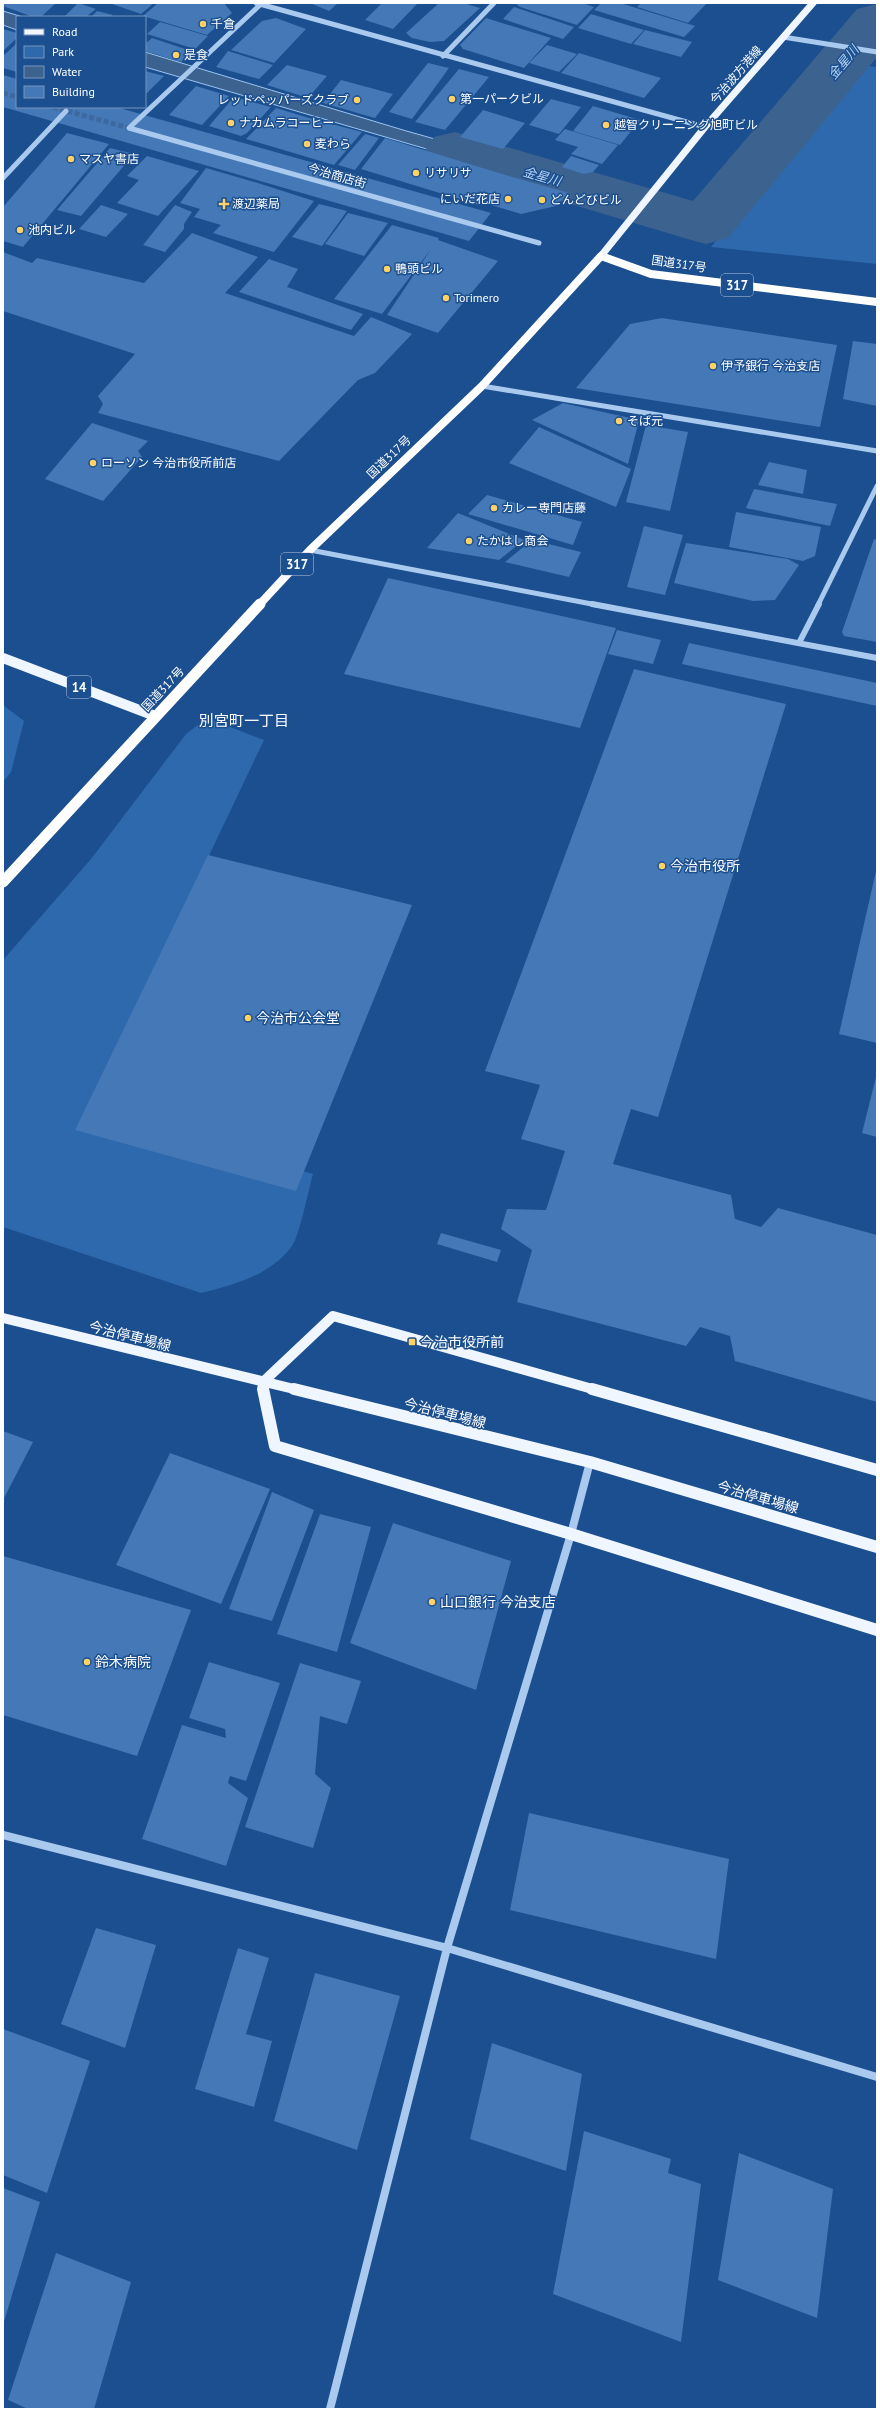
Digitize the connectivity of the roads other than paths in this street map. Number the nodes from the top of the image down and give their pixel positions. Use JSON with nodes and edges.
{"nodes":[{"id":1,"x":259,"y":3,"type":"edge"},
{"id":2,"x":494,"y":3,"type":"edge"},
{"id":3,"x":813,"y":3,"type":"edge"},
{"id":4,"x":783,"y":38,"type":"junction"},
{"id":5,"x":877,"y":52,"type":"edge"},
{"id":6,"x":443,"y":56,"type":"junction"},
{"id":7,"x":66,"y":111,"type":"dead end"},
{"id":8,"x":705,"y":128,"type":"junction"},
{"id":9,"x":3,"y":178,"type":"edge"},
{"id":10,"x":539,"y":244,"type":"dead end"},
{"id":11,"x":601,"y":256,"type":"junction"},
{"id":12,"x":877,"y":302,"type":"edge"},
{"id":13,"x":482,"y":386,"type":"junction"},
{"id":14,"x":877,"y":451,"type":"edge"},
{"id":15,"x":877,"y":486,"type":"edge"},
{"id":16,"x":310,"y":550,"type":"junction"},
{"id":17,"x":800,"y":643,"type":"junction"},
{"id":18,"x":3,"y":658,"type":"edge"},
{"id":19,"x":877,"y":658,"type":"edge"},
{"id":20,"x":155,"y":716,"type":"junction"},
{"id":21,"x":3,"y":882,"type":"edge"},
{"id":22,"x":3,"y":1318,"type":"edge"},
{"id":23,"x":262,"y":1383,"type":"junction"},
{"id":24,"x":590,"y":1462,"type":"junction"},
{"id":25,"x":877,"y":1470,"type":"edge"},
{"id":26,"x":571,"y":1534,"type":"junction"},
{"id":27,"x":877,"y":1547,"type":"edge"},
{"id":28,"x":877,"y":1630,"type":"edge"},
{"id":29,"x":3,"y":1835,"type":"edge"},
{"id":30,"x":447,"y":1948,"type":"junction"},
{"id":31,"x":877,"y":2077,"type":"edge"},
{"id":32,"x":330,"y":2409,"type":"edge"}],
"edges":[{"from":1,"to":6,"type":"street"},
{"from":1,"to":10,"type":"street","name":"今治商店街"},
{"from":2,"to":6,"type":"street"},
{"from":3,"to":4,"type":"main road","name":"今治波方港線"},
{"from":4,"to":5,"type":"street"},
{"from":4,"to":8,"type":"main road","name":"今治波方港線"},
{"from":6,"to":8,"type":"street"},
{"from":7,"to":9,"type":"street"},
{"from":8,"to":11,"type":"main road","name":"今治波方港線"},
{"from":11,"to":12,"type":"highway","name":"国道317号","number":"317"},
{"from":11,"to":13,"type":"highway","name":"国道317号","number":"317"},
{"from":13,"to":14,"type":"street"},
{"from":13,"to":16,"type":"highway","name":"国道317号","number":"317"},
{"from":15,"to":17,"type":"street"},
{"from":16,"to":17,"type":"street"},
{"from":16,"to":20,"type":"highway","name":"国道317号","number":"317"},
{"from":17,"to":19,"type":"street"},
{"from":18,"to":20,"type":"main road","number":"14"},
{"from":20,"to":21,"type":"highway","name":"国道317号","number":"317"},
{"from":22,"to":23,"type":"main road","name":"今治停車場線"},
{"from":23,"to":24,"type":"main road","name":"今治停車場線"},
{"from":23,"to":25,"type":"main road"},
{"from":23,"to":26,"type":"main road"},
{"from":24,"to":26,"type":"street"},
{"from":24,"to":27,"type":"main road","name":"今治停車場線"},
{"from":26,"to":28,"type":"main road"},
{"from":26,"to":30,"type":"street"},
{"from":29,"to":30,"type":"street"},
{"from":30,"to":31,"type":"street"},
{"from":30,"to":32,"type":"street"}]}
